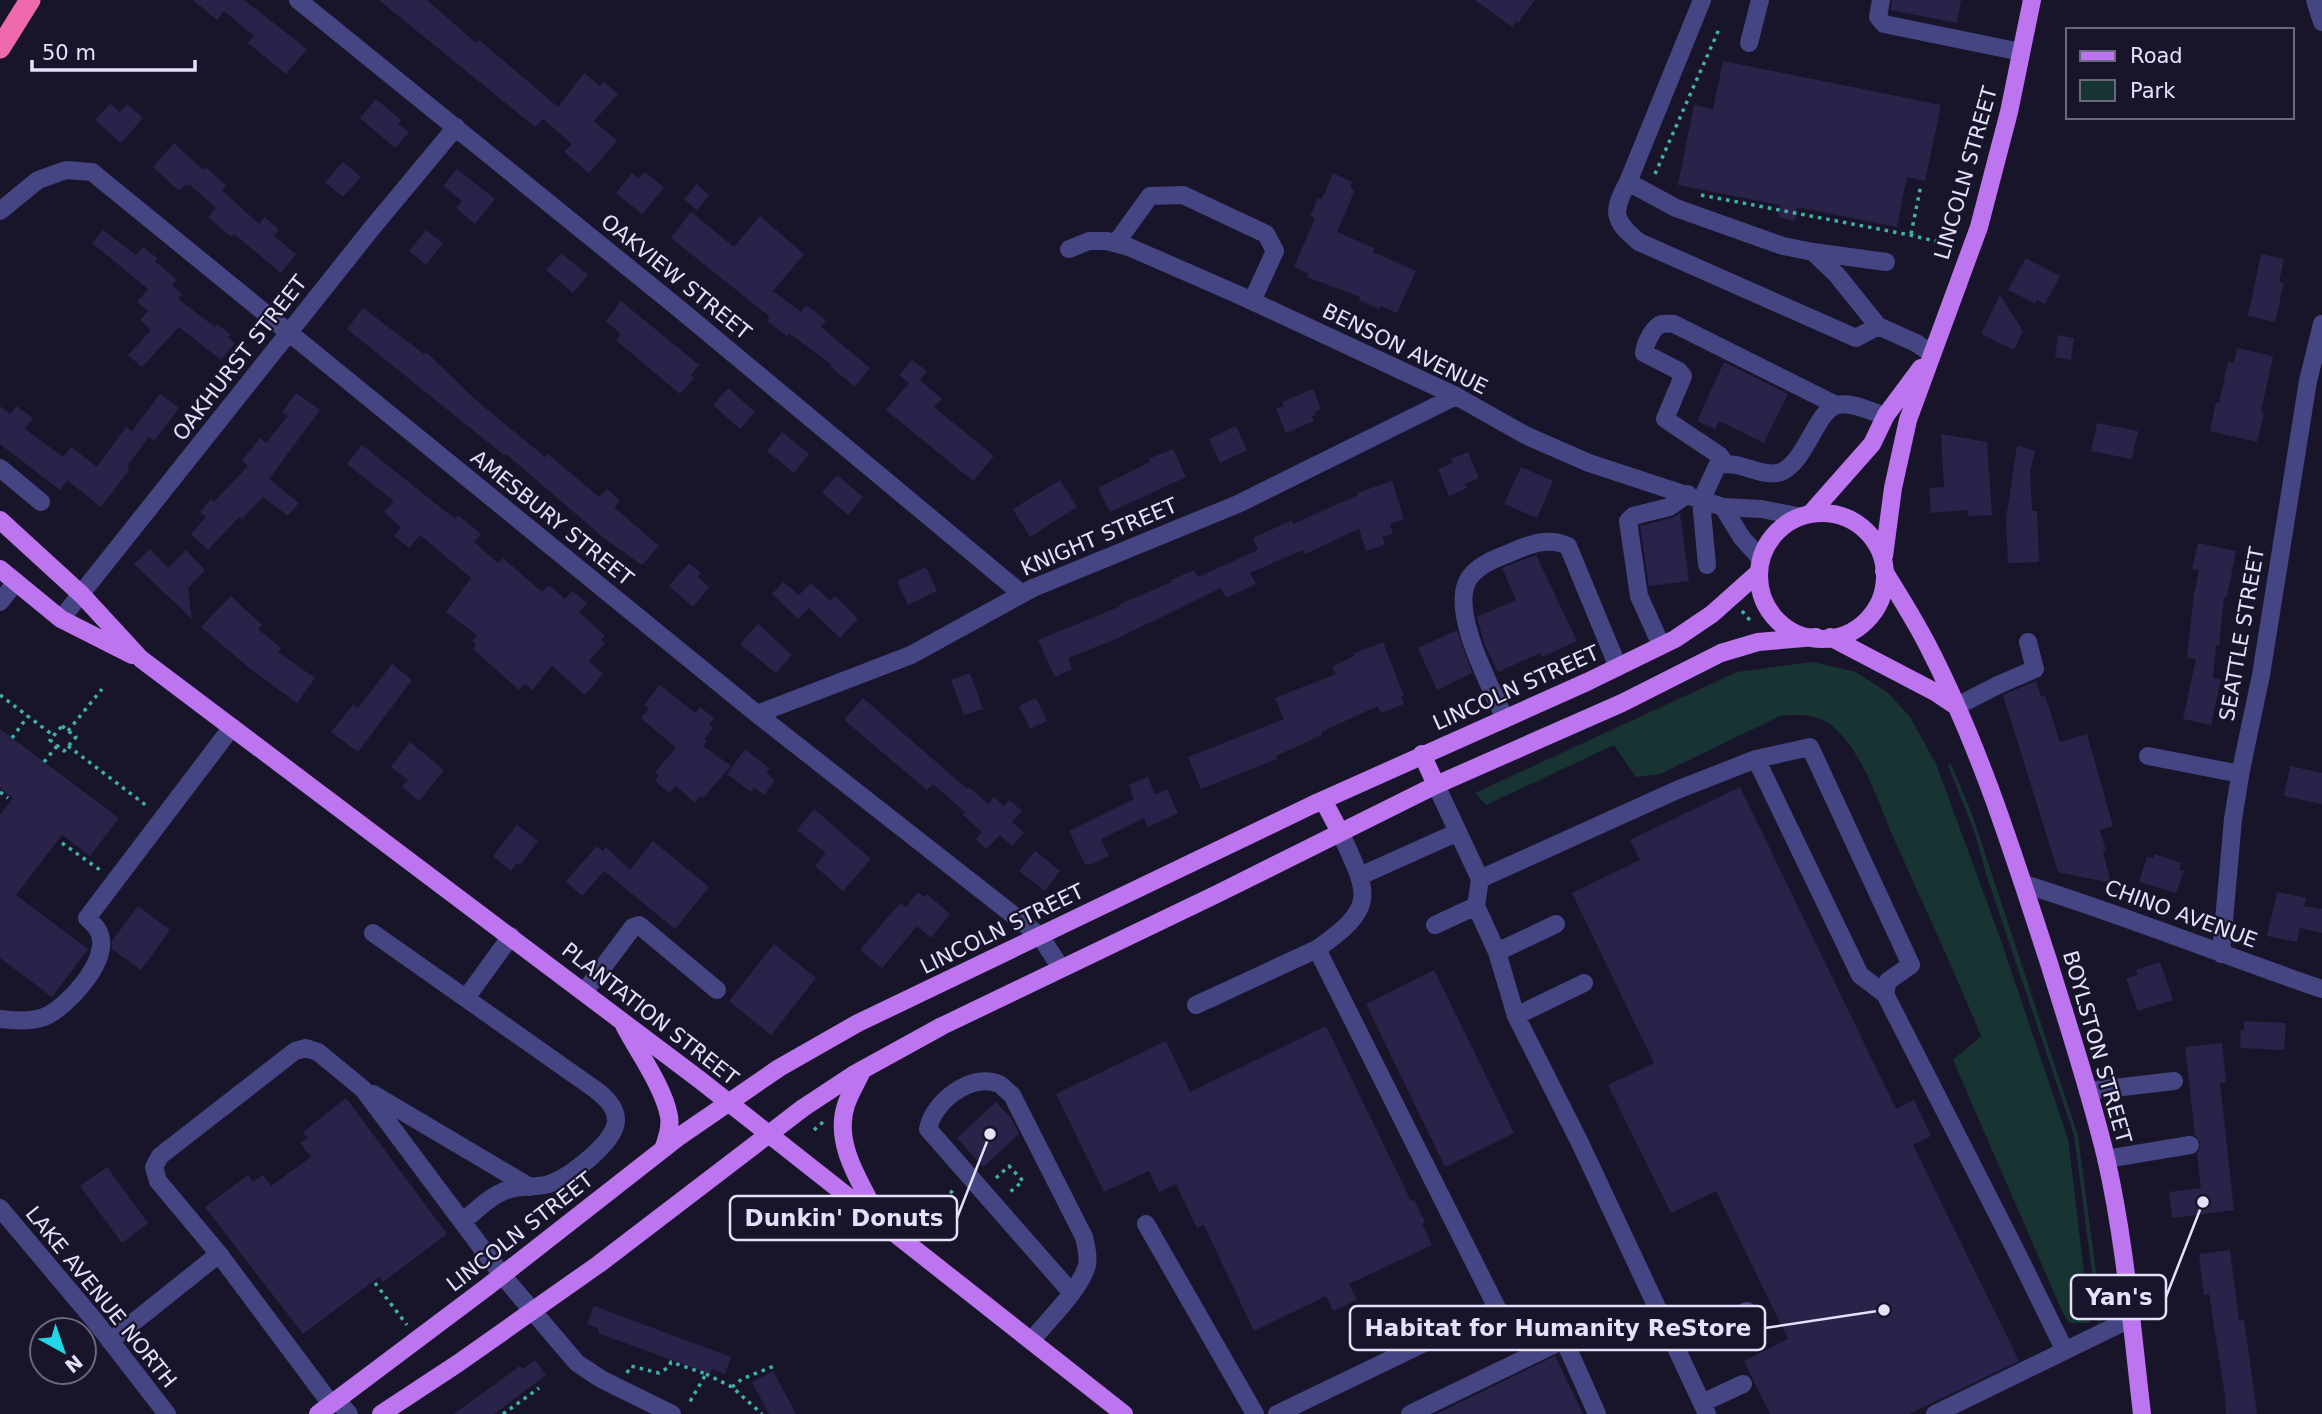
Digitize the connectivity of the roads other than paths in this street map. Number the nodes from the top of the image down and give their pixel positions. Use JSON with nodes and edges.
{"nodes":[{"id":1,"x":30,"y":0,"type":"edge"},
{"id":2,"x":298,"y":0,"type":"edge"},
{"id":3,"x":1702,"y":0,"type":"edge"},
{"id":4,"x":1760,"y":0,"type":"edge"},
{"id":5,"x":1881,"y":0,"type":"edge"},
{"id":6,"x":2032,"y":0,"type":"edge"},
{"id":7,"x":2315,"y":0,"type":"edge"},
{"id":8,"x":2322,"y":22,"type":"edge"},
{"id":9,"x":1749,"y":43,"type":"dead end"},
{"id":10,"x":0,"y":48,"type":"edge"},
{"id":11,"x":2021,"y":52,"type":"junction"},
{"id":12,"x":456,"y":127,"type":"junction"},
{"id":13,"x":1628,"y":182,"type":"junction"},
{"id":14,"x":0,"y":211,"type":"edge"},
{"id":15,"x":1116,"y":243,"type":"junction"},
{"id":16,"x":1069,"y":248,"type":"dead end"},
{"id":17,"x":1814,"y":252,"type":"junction"},
{"id":18,"x":1886,"y":262,"type":"dead end"},
{"id":19,"x":1252,"y":301,"type":"junction"},
{"id":20,"x":2322,"y":324,"type":"edge"},
{"id":21,"x":1878,"y":326,"type":"junction"},
{"id":22,"x":289,"y":333,"type":"junction"},
{"id":23,"x":1931,"y":354,"type":"junction"},
{"id":24,"x":1456,"y":396,"type":"junction"},
{"id":25,"x":1836,"y":405,"type":"junction"},
{"id":26,"x":1885,"y":416,"type":"junction"},
{"id":27,"x":1725,"y":463,"type":"junction"},
{"id":28,"x":0,"y":468,"type":"edge"},
{"id":29,"x":1694,"y":497,"type":"junction"},
{"id":30,"x":41,"y":502,"type":"dead end"},
{"id":31,"x":1723,"y":507,"type":"junction"},
{"id":32,"x":1804,"y":514,"type":"junction"},
{"id":33,"x":0,"y":520,"type":"edge"},
{"id":34,"x":1884,"y":564,"type":"junction"},
{"id":35,"x":1707,"y":565,"type":"dead end"},
{"id":36,"x":1759,"y":566,"type":"junction"},
{"id":37,"x":0,"y":569,"type":"edge"},
{"id":38,"x":16,"y":582,"type":"junction"},
{"id":39,"x":1022,"y":594,"type":"junction"},
{"id":40,"x":82,"y":595,"type":"junction"},
{"id":41,"x":0,"y":602,"type":"edge"},
{"id":42,"x":61,"y":619,"type":"junction"},
{"id":43,"x":1823,"y":637,"type":"junction"},
{"id":44,"x":2028,"y":642,"type":"dead end"},
{"id":45,"x":1661,"y":645,"type":"junction"},
{"id":46,"x":141,"y":659,"type":"junction"},
{"id":47,"x":1618,"y":667,"type":"junction"},
{"id":48,"x":1957,"y":706,"type":"junction"},
{"id":49,"x":757,"y":714,"type":"junction"},
{"id":50,"x":1505,"y":719,"type":"junction"},
{"id":51,"x":232,"y":727,"type":"junction"},
{"id":52,"x":1422,"y":754,"type":"junction"},
{"id":53,"x":2148,"y":756,"type":"dead end"},
{"id":54,"x":1756,"y":759,"type":"junction"},
{"id":55,"x":2240,"y":774,"type":"junction"},
{"id":56,"x":1436,"y":785,"type":"junction"},
{"id":57,"x":1323,"y":800,"type":"junction"},
{"id":58,"x":1340,"y":832,"type":"junction"},
{"id":59,"x":1458,"y":832,"type":"junction"},
{"id":60,"x":1360,"y":876,"type":"junction"},
{"id":61,"x":1480,"y":879,"type":"junction"},
{"id":62,"x":2024,"y":884,"type":"junction"},
{"id":63,"x":1476,"y":906,"type":"junction"},
{"id":64,"x":1556,"y":924,"type":"dead end"},
{"id":65,"x":1435,"y":925,"type":"dead end"},
{"id":66,"x":373,"y":933,"type":"dead end"},
{"id":67,"x":511,"y":936,"type":"junction"},
{"id":68,"x":1040,"y":936,"type":"junction"},
{"id":69,"x":1317,"y":949,"type":"junction"},
{"id":70,"x":1497,"y":953,"type":"junction"},
{"id":71,"x":2221,"y":954,"type":"junction"},
{"id":72,"x":1061,"y":968,"type":"junction"},
{"id":73,"x":1584,"y":983,"type":"dead end"},
{"id":74,"x":2322,"y":989,"type":"edge"},
{"id":75,"x":717,"y":990,"type":"dead end"},
{"id":76,"x":584,"y":991,"type":"junction"},
{"id":77,"x":1885,"y":994,"type":"junction"},
{"id":78,"x":466,"y":998,"type":"junction"},
{"id":79,"x":1196,"y":1005,"type":"dead end"},
{"id":80,"x":1516,"y":1016,"type":"junction"},
{"id":81,"x":0,"y":1019,"type":"edge"},
{"id":82,"x":620,"y":1019,"type":"junction"},
{"id":83,"x":863,"y":1070,"type":"junction"},
{"id":84,"x":2175,"y":1081,"type":"dead end"},
{"id":85,"x":363,"y":1089,"type":"junction"},
{"id":86,"x":2088,"y":1091,"type":"junction"},
{"id":87,"x":726,"y":1102,"type":"junction"},
{"id":88,"x":769,"y":1134,"type":"junction"},
{"id":89,"x":2190,"y":1145,"type":"dead end"},
{"id":90,"x":663,"y":1149,"type":"junction"},
{"id":91,"x":2106,"y":1159,"type":"junction"},
{"id":92,"x":530,"y":1186,"type":"junction"},
{"id":93,"x":0,"y":1208,"type":"edge"},
{"id":94,"x":463,"y":1221,"type":"junction"},
{"id":95,"x":881,"y":1223,"type":"junction"},
{"id":96,"x":1146,"y":1224,"type":"dead end"},
{"id":97,"x":219,"y":1254,"type":"junction"},
{"id":98,"x":502,"y":1275,"type":"junction"},
{"id":99,"x":1075,"y":1287,"type":"junction"},
{"id":100,"x":1747,"y":1311,"type":"dead end"},
{"id":101,"x":531,"y":1312,"type":"junction"},
{"id":102,"x":2130,"y":1319,"type":"junction"},
{"id":103,"x":110,"y":1341,"type":"junction"},
{"id":104,"x":1031,"y":1341,"type":"junction"},
{"id":105,"x":1674,"y":1345,"type":"junction"},
{"id":106,"x":2065,"y":1351,"type":"junction"},
{"id":107,"x":1743,"y":1384,"type":"dead end"},
{"id":108,"x":329,"y":1406,"type":"edge"},
{"id":109,"x":1705,"y":1408,"type":"edge"},
{"id":110,"x":661,"y":1412,"type":"edge"},
{"id":111,"x":167,"y":1414,"type":"edge"},
{"id":112,"x":349,"y":1414,"type":"edge"},
{"id":113,"x":381,"y":1414,"type":"edge"},
{"id":114,"x":1124,"y":1414,"type":"edge"},
{"id":115,"x":1255,"y":1414,"type":"edge"},
{"id":116,"x":1277,"y":1414,"type":"edge"},
{"id":117,"x":1410,"y":1414,"type":"edge"},
{"id":118,"x":1597,"y":1414,"type":"edge"},
{"id":119,"x":1935,"y":1414,"type":"edge"},
{"id":120,"x":2142,"y":1414,"type":"edge"}],
"edges":[{"from":1,"to":10,"type":"highway"},
{"from":2,"to":12,"type":"street","name":"OAKVIEW STREET"},
{"from":3,"to":13,"type":"street"},
{"from":4,"to":9,"type":"street"},
{"from":5,"to":11,"type":"street"},
{"from":6,"to":11,"type":"main road","name":"LINCOLN STREET"},
{"from":7,"to":8,"type":"street"},
{"from":11,"to":23,"type":"main road","name":"LINCOLN STREET"},
{"from":12,"to":22,"type":"street","name":"OAKHURST STREET"},
{"from":12,"to":39,"type":"street","name":"OAKVIEW STREET"},
{"from":13,"to":17,"type":"street"},
{"from":13,"to":21,"type":"street"},
{"from":14,"to":22,"type":"street","name":"AMESBURY STREET"},
{"from":15,"to":16,"type":"street","name":"BENSON AVENUE"},
{"from":15,"to":19,"type":"street","name":"BENSON AVENUE"},
{"from":15,"to":19,"type":"street"},
{"from":17,"to":18,"type":"street"},
{"from":17,"to":21,"type":"street"},
{"from":19,"to":24,"type":"street","name":"BENSON AVENUE"},
{"from":20,"to":55,"type":"street","name":"SEATTLE STREET"},
{"from":21,"to":23,"type":"street"},
{"from":22,"to":40,"type":"street","name":"OAKHURST STREET"},
{"from":22,"to":49,"type":"street","name":"AMESBURY STREET"},
{"from":23,"to":26,"type":"main road","name":"LINCOLN STREET"},
{"from":23,"to":34,"type":"main road","name":"LINCOLN STREET"},
{"from":24,"to":29,"type":"street","name":"BENSON AVENUE"},
{"from":24,"to":39,"type":"street","name":"KNIGHT STREET"},
{"from":25,"to":26,"type":"street"},
{"from":25,"to":27,"type":"street"},
{"from":25,"to":27,"type":"street"},
{"from":26,"to":32,"type":"main road","name":"LINCOLN STREET"},
{"from":27,"to":29,"type":"street"},
{"from":28,"to":30,"type":"street"},
{"from":29,"to":31,"type":"street","name":"BENSON AVENUE"},
{"from":29,"to":35,"type":"street"},
{"from":29,"to":45,"type":"street"},
{"from":31,"to":32,"type":"street","name":"BENSON AVENUE"},
{"from":31,"to":36,"type":"street"},
{"from":32,"to":34,"type":"main road"},
{"from":32,"to":36,"type":"main road"},
{"from":33,"to":40,"type":"main road","name":"PLANTATION STREET"},
{"from":34,"to":43,"type":"main road"},
{"from":34,"to":48,"type":"main road","name":"BOYLSTON STREET"},
{"from":36,"to":43,"type":"main road"},
{"from":36,"to":45,"type":"main road","name":"LINCOLN STREET"},
{"from":37,"to":38,"type":"main road","name":"PLANTATION STREET"},
{"from":38,"to":41,"type":"street"},
{"from":38,"to":42,"type":"main road","name":"PLANTATION STREET"},
{"from":39,"to":49,"type":"street","name":"KNIGHT STREET"},
{"from":40,"to":42,"type":"street","name":"OAKHURST STREET"},
{"from":40,"to":46,"type":"main road","name":"PLANTATION STREET"},
{"from":42,"to":46,"type":"main road","name":"PLANTATION STREET"},
{"from":43,"to":48,"type":"main road"},
{"from":43,"to":56,"type":"main road"},
{"from":44,"to":48,"type":"street"},
{"from":45,"to":47,"type":"main road","name":"LINCOLN STREET"},
{"from":46,"to":51,"type":"main road","name":"PLANTATION STREET"},
{"from":47,"to":50,"type":"main road","name":"LINCOLN STREET"},
{"from":47,"to":50,"type":"street"},
{"from":48,"to":62,"type":"main road","name":"BOYLSTON STREET"},
{"from":49,"to":68,"type":"street","name":"AMESBURY STREET"},
{"from":50,"to":52,"type":"main road","name":"LINCOLN STREET"},
{"from":51,"to":67,"type":"main road","name":"PLANTATION STREET"},
{"from":51,"to":81,"type":"street"},
{"from":52,"to":56,"type":"main road"},
{"from":52,"to":57,"type":"main road","name":"LINCOLN STREET"},
{"from":53,"to":55,"type":"street"},
{"from":54,"to":61,"type":"street"},
{"from":54,"to":77,"type":"street"},
{"from":54,"to":77,"type":"street"},
{"from":55,"to":71,"type":"street","name":"SEATTLE STREET"},
{"from":56,"to":58,"type":"main road"},
{"from":56,"to":59,"type":"street"},
{"from":57,"to":58,"type":"main road"},
{"from":57,"to":68,"type":"main road","name":"LINCOLN STREET"},
{"from":58,"to":60,"type":"street"},
{"from":58,"to":72,"type":"main road"},
{"from":59,"to":60,"type":"street"},
{"from":59,"to":61,"type":"street"},
{"from":60,"to":69,"type":"street"},
{"from":61,"to":63,"type":"street"},
{"from":62,"to":71,"type":"street","name":"CHINO AVENUE"},
{"from":62,"to":86,"type":"main road","name":"BOYLSTON STREET"},
{"from":63,"to":65,"type":"street"},
{"from":63,"to":70,"type":"street"},
{"from":64,"to":70,"type":"street"},
{"from":66,"to":78,"type":"street"},
{"from":67,"to":76,"type":"main road","name":"PLANTATION STREET"},
{"from":67,"to":78,"type":"street"},
{"from":68,"to":72,"type":"street","name":"AMESBURY STREET"},
{"from":68,"to":87,"type":"main road","name":"LINCOLN STREET"},
{"from":69,"to":79,"type":"street"},
{"from":69,"to":116,"type":"street"},
{"from":70,"to":80,"type":"street"},
{"from":71,"to":74,"type":"street","name":"CHINO AVENUE"},
{"from":72,"to":83,"type":"main road"},
{"from":73,"to":80,"type":"street"},
{"from":75,"to":76,"type":"street"},
{"from":76,"to":82,"type":"main road","name":"PLANTATION STREET"},
{"from":77,"to":106,"type":"street"},
{"from":78,"to":92,"type":"street"},
{"from":80,"to":105,"type":"street"},
{"from":82,"to":87,"type":"main road","name":"PLANTATION STREET"},
{"from":82,"to":90,"type":"main road"},
{"from":83,"to":88,"type":"main road"},
{"from":83,"to":95,"type":"main road"},
{"from":84,"to":86,"type":"street"},
{"from":85,"to":92,"type":"street"},
{"from":85,"to":94,"type":"street"},
{"from":85,"to":97,"type":"street"},
{"from":86,"to":91,"type":"main road","name":"BOYLSTON STREET"},
{"from":87,"to":88,"type":"main road","name":"PLANTATION STREET"},
{"from":87,"to":90,"type":"main road","name":"LINCOLN STREET"},
{"from":88,"to":95,"type":"main road","name":"PLANTATION STREET"},
{"from":88,"to":101,"type":"main road"},
{"from":89,"to":91,"type":"street"},
{"from":90,"to":98,"type":"main road","name":"LINCOLN STREET"},
{"from":91,"to":102,"type":"main road","name":"BOYLSTON STREET"},
{"from":92,"to":94,"type":"street"},
{"from":93,"to":103,"type":"street","name":"LAKE AVENUE NORTH"},
{"from":94,"to":98,"type":"street"},
{"from":95,"to":104,"type":"main road","name":"PLANTATION STREET"},
{"from":96,"to":115,"type":"street"},
{"from":97,"to":103,"type":"street"},
{"from":97,"to":108,"type":"street"},
{"from":98,"to":101,"type":"street"},
{"from":98,"to":108,"type":"main road","name":"LINCOLN STREET"},
{"from":99,"to":99,"type":"street"},
{"from":99,"to":104,"type":"street"},
{"from":100,"to":105,"type":"street"},
{"from":101,"to":110,"type":"street"},
{"from":101,"to":113,"type":"main road"},
{"from":102,"to":106,"type":"street"},
{"from":102,"to":120,"type":"main road","name":"BOYLSTON STREET"},
{"from":103,"to":111,"type":"street","name":"LAKE AVENUE NORTH"},
{"from":104,"to":114,"type":"main road","name":"PLANTATION STREET"},
{"from":105,"to":109,"type":"street"},
{"from":106,"to":119,"type":"street"},
{"from":107,"to":109,"type":"street"},
{"from":108,"to":112,"type":"street"},
{"from":117,"to":118,"type":"street"}]}
